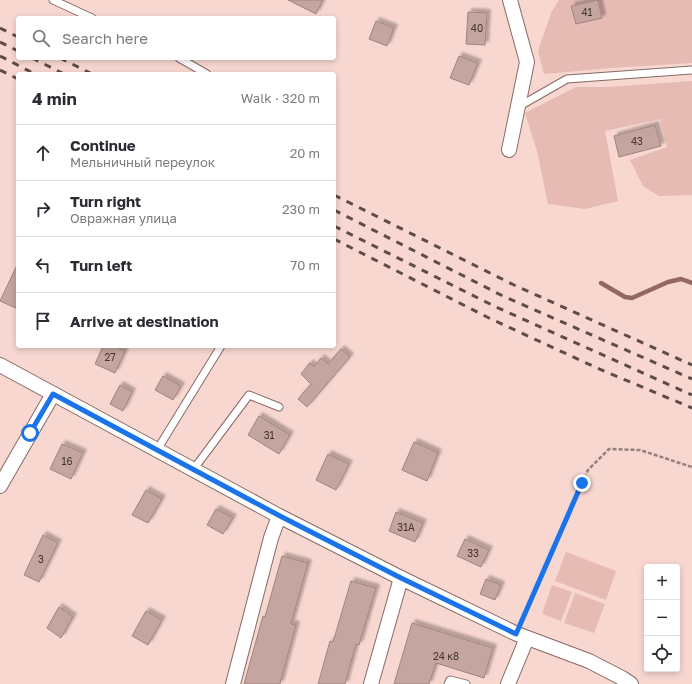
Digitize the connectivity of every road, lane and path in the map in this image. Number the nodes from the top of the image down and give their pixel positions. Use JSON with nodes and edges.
{"nodes":[{"id":1,"x":53,"y":0,"type":"edge"},
{"id":2,"x":510,"y":0,"type":"edge"},
{"id":3,"x":88,"y":16,"type":"edge"},
{"id":4,"x":182,"y":60,"type":"edge"},
{"id":5,"x":692,"y":70,"type":"edge"},
{"id":6,"x":204,"y":72,"type":"edge"},
{"id":7,"x":518,"y":107,"type":"junction"},
{"id":8,"x":510,"y":150,"type":"dead end"},
{"id":9,"x":220,"y":348,"type":"edge"},
{"id":10,"x":0,"y":365,"type":"edge"},
{"id":11,"x":53,"y":394,"type":"junction"},
{"id":12,"x":280,"y":407,"type":"dead end"},
{"id":13,"x":157,"y":450,"type":"junction"},
{"id":14,"x":692,"y":467,"type":"edge"},
{"id":15,"x":193,"y":470,"type":"junction"},
{"id":16,"x":0,"y":486,"type":"edge"},
{"id":17,"x":280,"y":516,"type":"junction"},
{"id":18,"x":401,"y":578,"type":"junction"},
{"id":19,"x":522,"y":636,"type":"junction"},
{"id":20,"x":624,"y":682,"type":"edge"},
{"id":21,"x":233,"y":684,"type":"edge"},
{"id":22,"x":371,"y":684,"type":"edge"},
{"id":23,"x":448,"y":684,"type":"edge"},
{"id":24,"x":466,"y":684,"type":"edge"},
{"id":25,"x":508,"y":684,"type":"edge"}],
"edges":[{"from":1,"to":3,"type":"lane"},
{"from":2,"to":7,"type":"street"},
{"from":4,"to":6,"type":"lane"},
{"from":5,"to":7,"type":"lane"},
{"from":7,"to":8,"type":"street"},
{"from":9,"to":13,"type":"lane"},
{"from":10,"to":11,"type":"street"},
{"from":11,"to":13,"type":"street"},
{"from":11,"to":16,"type":"street"},
{"from":12,"to":15,"type":"lane"},
{"from":13,"to":15,"type":"street"},
{"from":14,"to":19,"type":"path"},
{"from":15,"to":17,"type":"street"},
{"from":17,"to":18,"type":"street"},
{"from":17,"to":21,"type":"street"},
{"from":18,"to":19,"type":"street"},
{"from":18,"to":22,"type":"street"},
{"from":19,"to":20,"type":"street"},
{"from":19,"to":25,"type":"street"},
{"from":23,"to":24,"type":"lane"}]}
